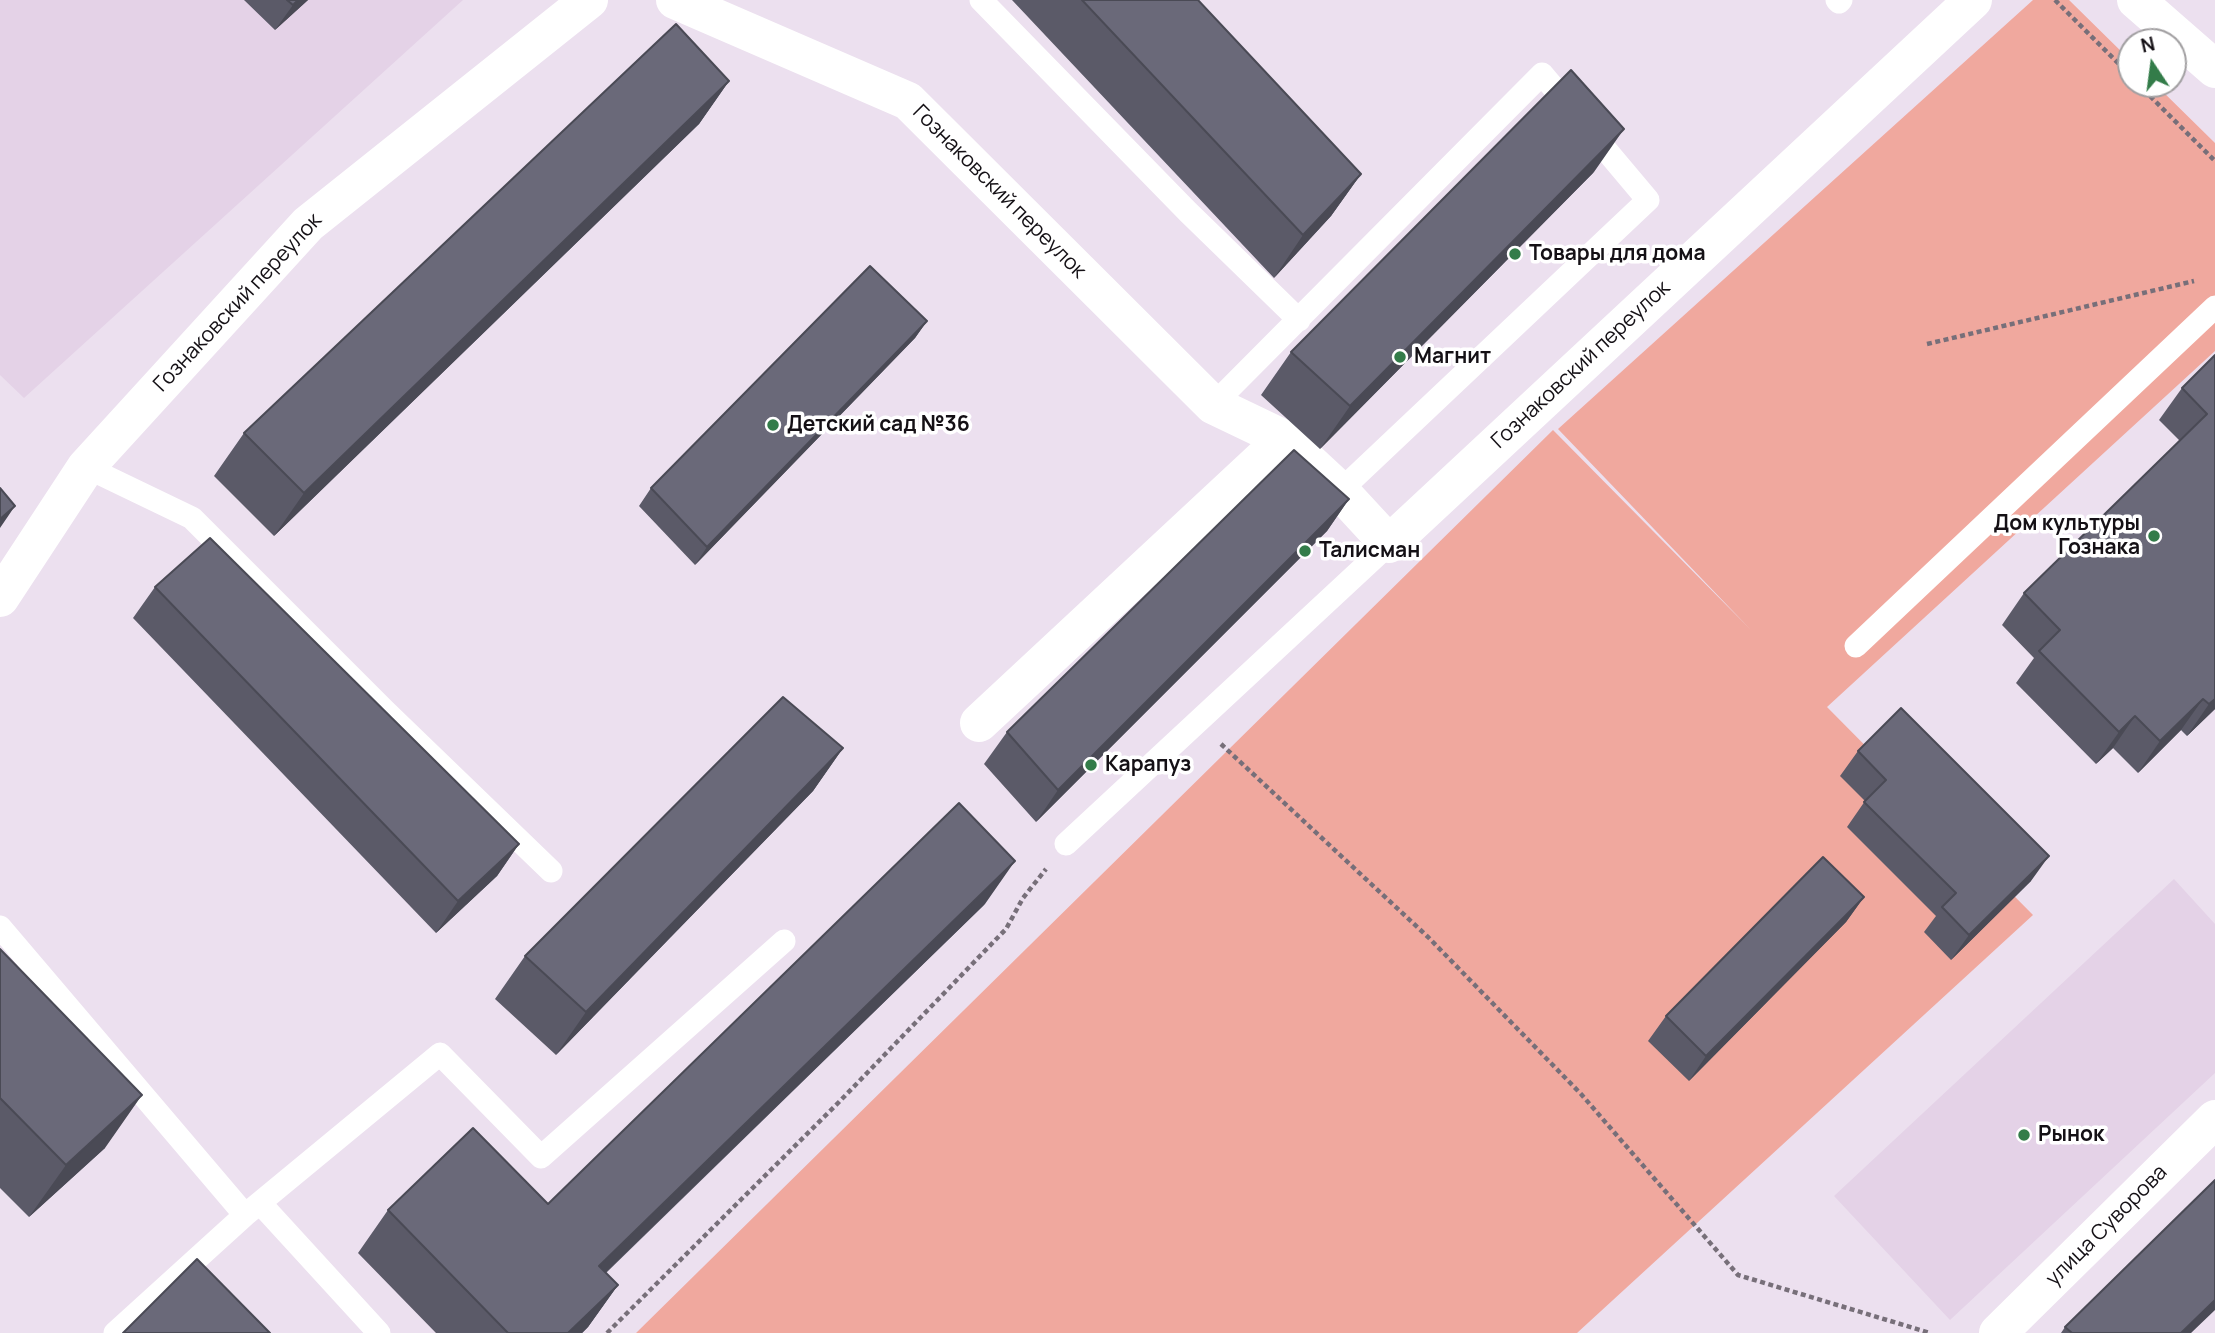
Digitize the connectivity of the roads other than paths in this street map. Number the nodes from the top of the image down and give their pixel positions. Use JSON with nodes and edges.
{"nodes":[{"id":1,"x":589,"y":0,"type":"edge"},
{"id":2,"x":675,"y":0,"type":"edge"},
{"id":3,"x":981,"y":0,"type":"edge"},
{"id":4,"x":1973,"y":0,"type":"edge"},
{"id":5,"x":2136,"y":0,"type":"edge"},
{"id":6,"x":2215,"y":69,"type":"edge"},
{"id":7,"x":2215,"y":307,"type":"edge"},
{"id":8,"x":1299,"y":320,"type":"junction"},
{"id":9,"x":1213,"y":405,"type":"junction"},
{"id":10,"x":1284,"y":439,"type":"junction"},
{"id":11,"x":86,"y":467,"type":"junction"},
{"id":12,"x":1339,"y":491,"type":"junction"},
{"id":13,"x":1389,"y":544,"type":"junction"},
{"id":14,"x":0,"y":598,"type":"edge"},
{"id":15,"x":1856,"y":646,"type":"dead end"},
{"id":16,"x":979,"y":723,"type":"dead end"},
{"id":17,"x":1066,"y":844,"type":"dead end"},
{"id":18,"x":551,"y":871,"type":"dead end"},
{"id":19,"x":0,"y":927,"type":"edge"},
{"id":20,"x":784,"y":941,"type":"dead end"},
{"id":21,"x":2215,"y":1119,"type":"edge"},
{"id":22,"x":253,"y":1209,"type":"junction"},
{"id":23,"x":115,"y":1333,"type":"edge"},
{"id":24,"x":379,"y":1333,"type":"edge"},
{"id":25,"x":1998,"y":1333,"type":"edge"}],
"edges":[{"from":1,"to":11,"type":"street","name":"Гознаковский переулок"},
{"from":2,"to":9,"type":"street","name":"Гознаковский переулок"},
{"from":3,"to":8,"type":"lane"},
{"from":4,"to":13,"type":"street","name":"Гознаковский переулок"},
{"from":5,"to":6,"type":"street"},
{"from":7,"to":15,"type":"lane"},
{"from":8,"to":9,"type":"lane"},
{"from":8,"to":12,"type":"lane"},
{"from":9,"to":10,"type":"street","name":"Гознаковский переулок"},
{"from":10,"to":12,"type":"street","name":"Гознаковский переулок"},
{"from":10,"to":16,"type":"street"},
{"from":11,"to":14,"type":"street","name":"Гознаковский переулок"},
{"from":11,"to":18,"type":"lane"},
{"from":12,"to":13,"type":"street","name":"Гознаковский переулок"},
{"from":13,"to":17,"type":"lane"},
{"from":19,"to":22,"type":"lane"},
{"from":20,"to":22,"type":"lane"},
{"from":21,"to":25,"type":"street","name":"улица Суворова"},
{"from":22,"to":23,"type":"lane"},
{"from":22,"to":24,"type":"lane"}]}
